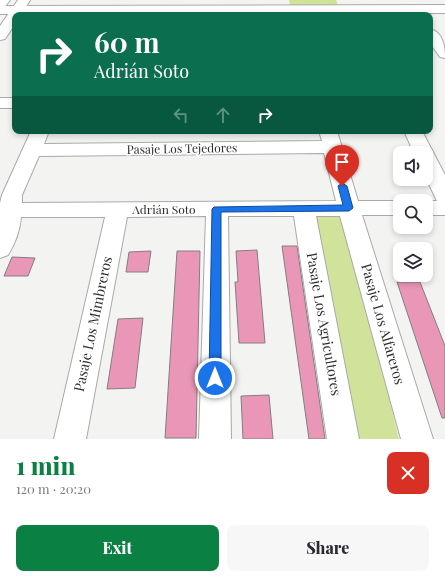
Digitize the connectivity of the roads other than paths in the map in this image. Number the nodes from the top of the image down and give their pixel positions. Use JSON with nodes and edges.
{"nodes":[{"id":1,"x":4,"y":0,"type":"edge"},
{"id":2,"x":214,"y":4,"type":"edge"},
{"id":3,"x":0,"y":5,"type":"edge"},
{"id":4,"x":21,"y":5,"type":"edge"},
{"id":5,"x":92,"y":5,"type":"edge"},
{"id":6,"x":153,"y":5,"type":"edge"},
{"id":7,"x":291,"y":8,"type":"edge"},
{"id":8,"x":350,"y":8,"type":"edge"},
{"id":9,"x":412,"y":8,"type":"edge"},
{"id":10,"x":0,"y":10,"type":"edge"},
{"id":11,"x":181,"y":12,"type":"edge"},
{"id":12,"x":237,"y":12,"type":"edge"},
{"id":13,"x":442,"y":12,"type":"edge"},
{"id":14,"x":12,"y":18,"type":"edge"},
{"id":15,"x":0,"y":36,"type":"edge"},
{"id":16,"x":433,"y":37,"type":"edge"},
{"id":17,"x":445,"y":54,"type":"edge"},
{"id":18,"x":0,"y":103,"type":"edge"},
{"id":19,"x":12,"y":103,"type":"edge"},
{"id":20,"x":39,"y":134,"type":"edge"},
{"id":21,"x":414,"y":134,"type":"edge"},
{"id":22,"x":330,"y":139,"type":"edge"},
{"id":23,"x":420,"y":146,"type":"edge"},
{"id":24,"x":33,"y":150,"type":"junction"},
{"id":25,"x":433,"y":171,"type":"edge"},
{"id":26,"x":445,"y":196,"type":"edge"},
{"id":27,"x":349,"y":208,"type":"junction"},
{"id":28,"x":393,"y":208,"type":"edge"},
{"id":29,"x":433,"y":208,"type":"edge"},
{"id":30,"x":445,"y":208,"type":"edge"},
{"id":31,"x":217,"y":209,"type":"junction"},
{"id":32,"x":304,"y":209,"type":"junction"},
{"id":33,"x":5,"y":210,"type":"edge"},
{"id":34,"x":117,"y":210,"type":"junction"},
{"id":35,"x":0,"y":249,"type":"edge"},
{"id":36,"x":70,"y":439,"type":"edge"},
{"id":37,"x":215,"y":439,"type":"edge"},
{"id":38,"x":344,"y":439,"type":"edge"},
{"id":39,"x":417,"y":439,"type":"edge"}],
"edges":[{"from":1,"to":3,"type":"street"},
{"from":2,"to":11,"type":"street"},
{"from":2,"to":12,"type":"street"},
{"from":4,"to":5,"type":"street"},
{"from":4,"to":10,"type":"street"},
{"from":5,"to":6,"type":"street"},
{"from":6,"to":11,"type":"street"},
{"from":7,"to":8,"type":"street"},
{"from":7,"to":12,"type":"street"},
{"from":8,"to":9,"type":"street"},
{"from":9,"to":13,"type":"street"},
{"from":14,"to":15,"type":"street"},
{"from":16,"to":17,"type":"street"},
{"from":18,"to":19,"type":"street"},
{"from":20,"to":24,"type":"street"},
{"from":21,"to":23,"type":"street"},
{"from":22,"to":24,"type":"street","name":"Pasaje Los Tejedores"},
{"from":22,"to":27,"type":"street","name":"Pasaje Los Alfareros"},
{"from":24,"to":33,"type":"street"},
{"from":25,"to":26,"type":"street"},
{"from":27,"to":28,"type":"street","name":"Adrián Soto"},
{"from":27,"to":32,"type":"street","name":"Adrián Soto"},
{"from":27,"to":39,"type":"street","name":"Pasaje Los Alfareros"},
{"from":29,"to":30,"type":"street"},
{"from":31,"to":32,"type":"street","name":"Adrián Soto"},
{"from":31,"to":34,"type":"street","name":"Adrián Soto"},
{"from":31,"to":37,"type":"street"},
{"from":32,"to":38,"type":"street","name":"Pasaje Los Agricultores"},
{"from":33,"to":34,"type":"street","name":"Adrián Soto"},
{"from":33,"to":35,"type":"street"},
{"from":34,"to":36,"type":"street","name":"Pasaje Los Mimbreros"}]}
